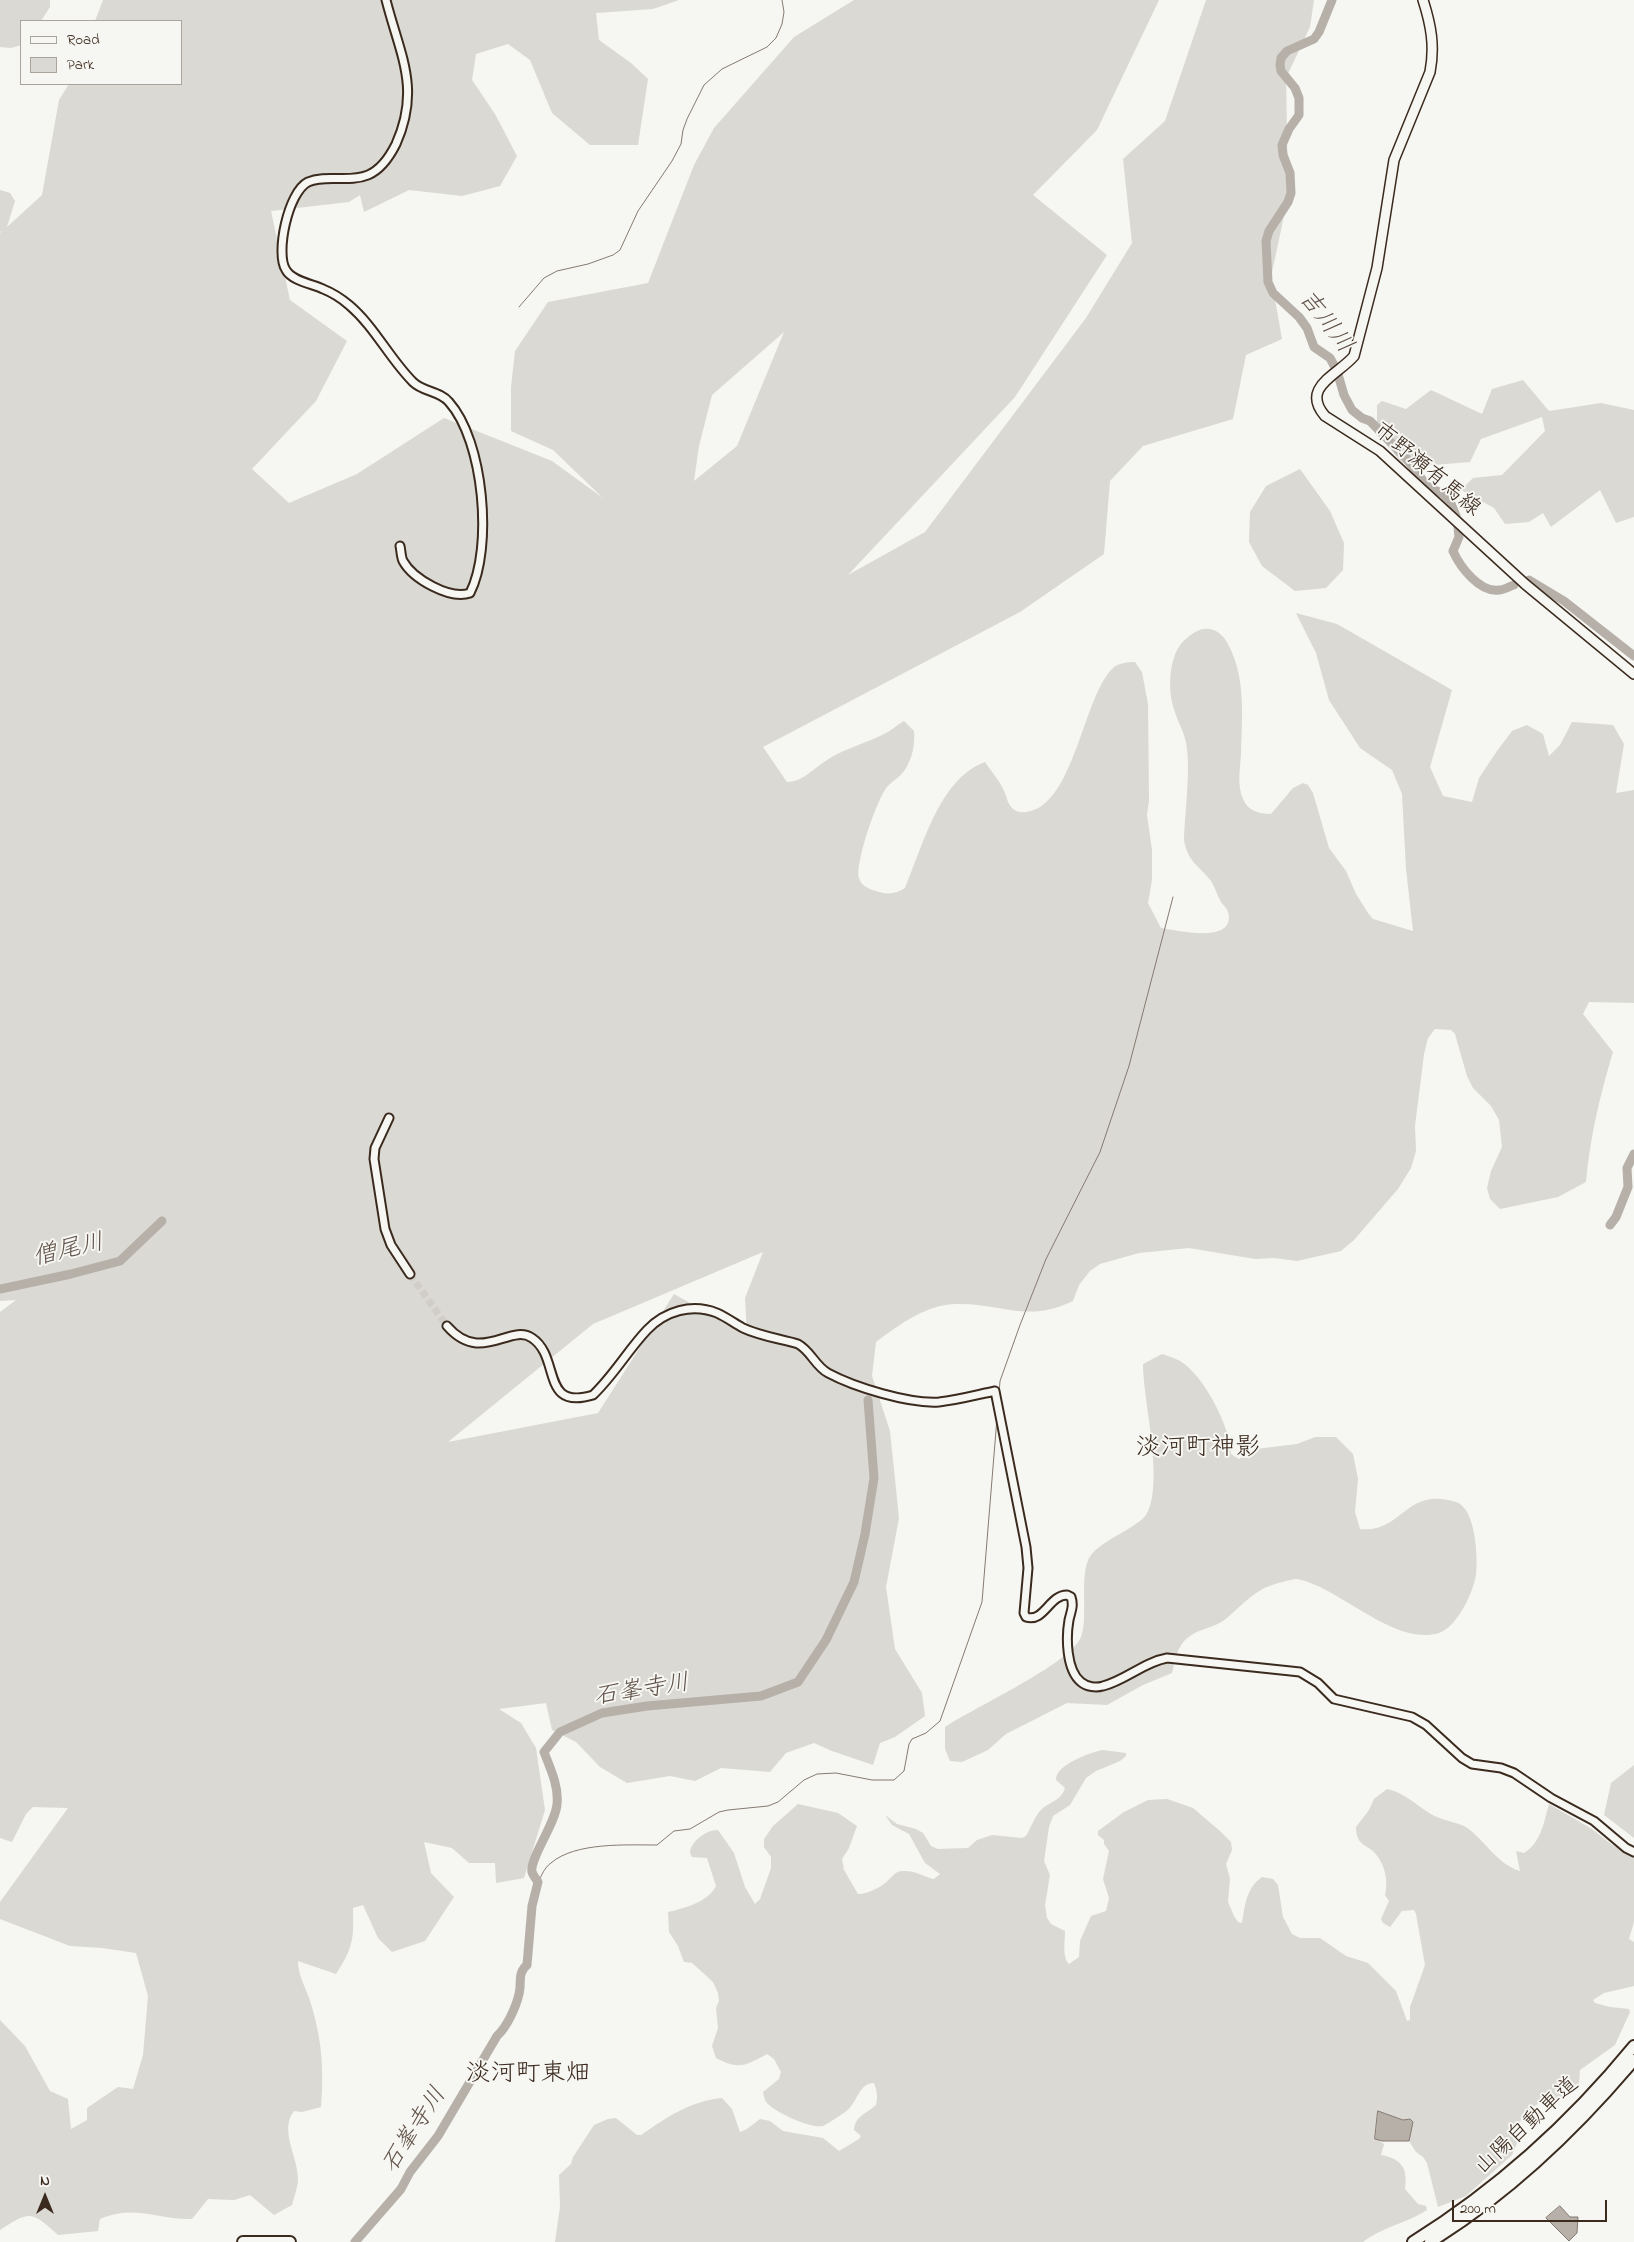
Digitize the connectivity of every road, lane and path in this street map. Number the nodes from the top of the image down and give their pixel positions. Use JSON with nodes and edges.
{"nodes":[{"id":1,"x":386,"y":0,"type":"edge"},
{"id":2,"x":1423,"y":0,"type":"edge"},
{"id":3,"x":400,"y":546,"type":"dead end"},
{"id":4,"x":1634,"y":674,"type":"edge"},
{"id":5,"x":389,"y":1118,"type":"dead end"},
{"id":6,"x":410,"y":1274,"type":"tunnel mouth"},
{"id":7,"x":447,"y":1326,"type":"tunnel mouth"},
{"id":8,"x":1634,"y":1852,"type":"edge"},
{"id":9,"x":1634,"y":2046,"type":"edge"},
{"id":10,"x":1634,"y":2060,"type":"edge"},
{"id":11,"x":243,"y":2242,"type":"edge"},
{"id":12,"x":269,"y":2242,"type":"edge"},
{"id":13,"x":290,"y":2242,"type":"edge"},
{"id":14,"x":1413,"y":2242,"type":"edge"},
{"id":15,"x":1430,"y":2242,"type":"edge"}],
"edges":[{"from":1,"to":3,"type":"street"},
{"from":2,"to":4,"type":"main road","name":"市野瀬有馬線"},
{"from":5,"to":6,"type":"street"},
{"from":7,"to":8,"type":"street"},
{"from":9,"to":14,"type":"highway","name":"山陽自動車道"},
{"from":10,"to":15,"type":"highway","name":"山陽自動車道"},
{"from":11,"to":12,"type":"highway"},
{"from":12,"to":13,"type":"highway"}]}
